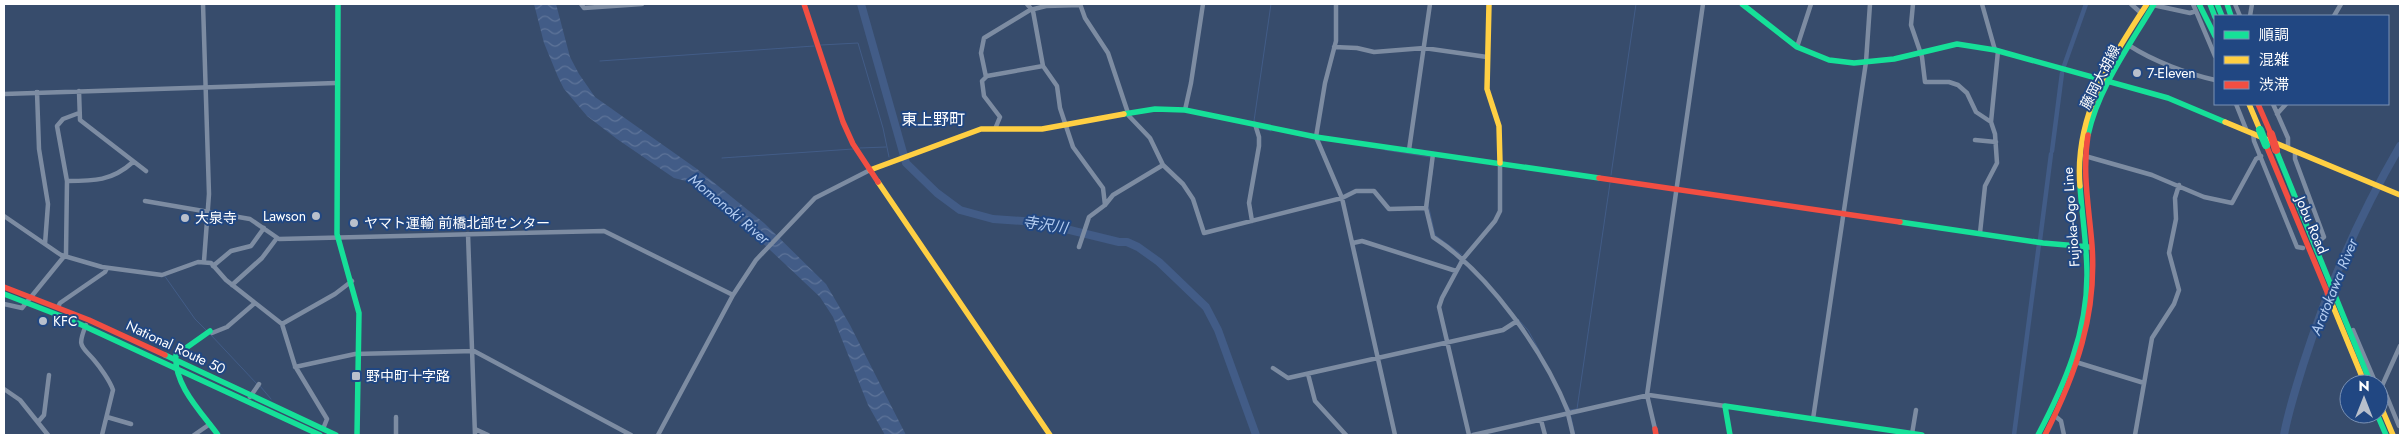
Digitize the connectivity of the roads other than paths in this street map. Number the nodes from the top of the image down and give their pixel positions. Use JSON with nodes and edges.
{"nodes":[{"id":1,"x":203,"y":4,"type":"edge"},
{"id":2,"x":338,"y":4,"type":"edge"},
{"id":3,"x":581,"y":4,"type":"edge"},
{"id":4,"x":642,"y":4,"type":"edge"},
{"id":5,"x":804,"y":4,"type":"edge"},
{"id":6,"x":1027,"y":4,"type":"edge"},
{"id":7,"x":1080,"y":4,"type":"edge"},
{"id":8,"x":1203,"y":4,"type":"edge"},
{"id":9,"x":1336,"y":4,"type":"edge"},
{"id":10,"x":1430,"y":4,"type":"edge"},
{"id":11,"x":1489,"y":4,"type":"edge"},
{"id":12,"x":1703,"y":4,"type":"edge"},
{"id":13,"x":1742,"y":4,"type":"edge"},
{"id":14,"x":1811,"y":4,"type":"edge"},
{"id":15,"x":1870,"y":4,"type":"edge"},
{"id":16,"x":1912,"y":4,"type":"edge"},
{"id":17,"x":1982,"y":4,"type":"edge"},
{"id":18,"x":2131,"y":4,"type":"edge"},
{"id":19,"x":2151,"y":4,"type":"edge"},
{"id":20,"x":2193,"y":4,"type":"edge"},
{"id":21,"x":2341,"y":4,"type":"edge"},
{"id":22,"x":2198,"y":7,"type":"edge"},
{"id":23,"x":1030,"y":10,"type":"junction"},
{"id":24,"x":2141,"y":13,"type":"junction"},
{"id":25,"x":2335,"y":15,"type":"edge"},
{"id":26,"x":2214,"y":34,"type":"edge"},
{"id":27,"x":2130,"y":46,"type":"junction"},
{"id":28,"x":1797,"y":47,"type":"junction"},
{"id":29,"x":1334,"y":48,"type":"junction"},
{"id":30,"x":1424,"y":48,"type":"junction"},
{"id":31,"x":2214,"y":50,"type":"edge"},
{"id":32,"x":1996,"y":51,"type":"junction"},
{"id":33,"x":1921,"y":53,"type":"junction"},
{"id":34,"x":1487,"y":57,"type":"junction"},
{"id":35,"x":1866,"y":62,"type":"junction"},
{"id":36,"x":1043,"y":66,"type":"junction"},
{"id":37,"x":986,"y":77,"type":"junction"},
{"id":38,"x":2107,"y":80,"type":"junction"},
{"id":39,"x":2214,"y":80,"type":"edge"},
{"id":40,"x":336,"y":83,"type":"junction"},
{"id":41,"x":206,"y":87,"type":"junction"},
{"id":42,"x":78,"y":91,"type":"junction"},
{"id":43,"x":36,"y":92,"type":"junction"},
{"id":44,"x":4,"y":94,"type":"edge"},
{"id":45,"x":2237,"y":105,"type":"edge"},
{"id":46,"x":2249,"y":105,"type":"edge"},
{"id":47,"x":2259,"y":105,"type":"edge"},
{"id":48,"x":2274,"y":105,"type":"edge"},
{"id":49,"x":2285,"y":105,"type":"edge"},
{"id":50,"x":1185,"y":110,"type":"junction"},
{"id":51,"x":79,"y":113,"type":"junction"},
{"id":52,"x":1128,"y":113,"type":"junction"},
{"id":53,"x":2278,"y":114,"type":"junction"},
{"id":54,"x":1991,"y":122,"type":"junction"},
{"id":55,"x":1066,"y":124,"type":"junction"},
{"id":56,"x":1255,"y":124,"type":"junction"},
{"id":57,"x":995,"y":129,"type":"junction"},
{"id":58,"x":2253,"y":131,"type":"junction"},
{"id":59,"x":1316,"y":138,"type":"junction"},
{"id":60,"x":1975,"y":140,"type":"dead end"},
{"id":61,"x":1996,"y":142,"type":"junction"},
{"id":62,"x":2291,"y":149,"type":"junction"},
{"id":63,"x":1409,"y":150,"type":"junction"},
{"id":64,"x":1433,"y":154,"type":"junction"},
{"id":65,"x":2086,"y":156,"type":"junction"},
{"id":66,"x":2261,"y":156,"type":"junction"},
{"id":67,"x":133,"y":162,"type":"junction"},
{"id":68,"x":1500,"y":163,"type":"junction"},
{"id":69,"x":1163,"y":165,"type":"junction"},
{"id":70,"x":870,"y":170,"type":"junction"},
{"id":71,"x":146,"y":171,"type":"dead end"},
{"id":72,"x":67,"y":181,"type":"junction"},
{"id":73,"x":2179,"y":185,"type":"junction"},
{"id":74,"x":1676,"y":189,"type":"junction"},
{"id":75,"x":2400,"y":195,"type":"edge"},
{"id":76,"x":1342,"y":198,"type":"junction"},
{"id":77,"x":145,"y":202,"type":"dead end"},
{"id":78,"x":1105,"y":205,"type":"junction"},
{"id":79,"x":1426,"y":208,"type":"junction"},
{"id":80,"x":208,"y":211,"type":"junction"},
{"id":81,"x":1842,"y":213,"type":"junction"},
{"id":82,"x":4,"y":216,"type":"edge"},
{"id":83,"x":1252,"y":221,"type":"junction"},
{"id":84,"x":264,"y":228,"type":"junction"},
{"id":85,"x":1980,"y":233,"type":"junction"},
{"id":86,"x":468,"y":234,"type":"junction"},
{"id":87,"x":338,"y":237,"type":"junction"},
{"id":88,"x":277,"y":238,"type":"junction"},
{"id":89,"x":2319,"y":241,"type":"dead end"},
{"id":90,"x":1353,"y":243,"type":"junction"},
{"id":91,"x":45,"y":244,"type":"junction"},
{"id":92,"x":1079,"y":245,"type":"dead end"},
{"id":93,"x":2089,"y":247,"type":"junction"},
{"id":94,"x":2303,"y":248,"type":"dead end"},
{"id":95,"x":65,"y":257,"type":"junction"},
{"id":96,"x":1463,"y":260,"type":"junction"},
{"id":97,"x":204,"y":261,"type":"junction"},
{"id":98,"x":213,"y":266,"type":"junction"},
{"id":99,"x":107,"y":268,"type":"junction"},
{"id":100,"x":1456,"y":272,"type":"junction"},
{"id":101,"x":352,"y":281,"type":"junction"},
{"id":102,"x":232,"y":285,"type":"junction"},
{"id":103,"x":733,"y":295,"type":"junction"},
{"id":104,"x":5,"y":297,"type":"edge"},
{"id":105,"x":28,"y":299,"type":"junction"},
{"id":106,"x":255,"y":303,"type":"junction"},
{"id":107,"x":2341,"y":306,"type":"junction"},
{"id":108,"x":58,"y":307,"type":"junction"},
{"id":109,"x":1518,"y":321,"type":"junction"},
{"id":110,"x":87,"y":323,"type":"junction"},
{"id":111,"x":282,"y":324,"type":"junction"},
{"id":112,"x":2344,"y":326,"type":"junction"},
{"id":113,"x":211,"y":332,"type":"joint"},
{"id":114,"x":1448,"y":342,"type":"junction"},
{"id":115,"x":2400,"y":346,"type":"edge"},
{"id":116,"x":472,"y":350,"type":"junction"},
{"id":117,"x":359,"y":354,"type":"junction"},
{"id":118,"x":1378,"y":358,"type":"junction"},
{"id":119,"x":175,"y":364,"type":"junction"},
{"id":120,"x":2079,"y":364,"type":"junction"},
{"id":121,"x":295,"y":367,"type":"junction"},
{"id":122,"x":1273,"y":368,"type":"dead end"},
{"id":123,"x":1308,"y":374,"type":"junction"},
{"id":124,"x":2361,"y":374,"type":"edge"},
{"id":125,"x":2366,"y":374,"type":"edge"},
{"id":126,"x":2372,"y":374,"type":"edge"},
{"id":127,"x":2387,"y":374,"type":"edge"},
{"id":128,"x":49,"y":375,"type":"dead end"},
{"id":129,"x":2144,"y":383,"type":"junction"},
{"id":130,"x":259,"y":384,"type":"dead end"},
{"id":131,"x":4,"y":389,"type":"edge"},
{"id":132,"x":1648,"y":395,"type":"junction"},
{"id":133,"x":248,"y":398,"type":"junction"},
{"id":134,"x":2389,"y":402,"type":"edge"},
{"id":135,"x":1725,"y":406,"type":"junction"},
{"id":136,"x":1916,"y":410,"type":"dead end"},
{"id":137,"x":1568,"y":414,"type":"junction"},
{"id":138,"x":2055,"y":416,"type":"junction"},
{"id":139,"x":107,"y":418,"type":"junction"},
{"id":140,"x":396,"y":418,"type":"dead end"},
{"id":141,"x":1541,"y":420,"type":"junction"},
{"id":142,"x":1813,"y":420,"type":"junction"},
{"id":143,"x":38,"y":422,"type":"junction"},
{"id":144,"x":131,"y":424,"type":"dead end"},
{"id":145,"x":210,"y":424,"type":"junction"},
{"id":146,"x":2399,"y":426,"type":"dead end"},
{"id":147,"x":1504,"y":428,"type":"junction"},
{"id":148,"x":475,"y":429,"type":"junction"},
{"id":149,"x":306,"y":432,"type":"edge"},
{"id":150,"x":322,"y":432,"type":"edge"},
{"id":151,"x":1655,"y":432,"type":"edge"},
{"id":152,"x":48,"y":435,"type":"edge"},
{"id":153,"x":102,"y":435,"type":"edge"},
{"id":154,"x":194,"y":435,"type":"edge"},
{"id":155,"x":218,"y":435,"type":"edge"},
{"id":156,"x":336,"y":435,"type":"edge"},
{"id":157,"x":357,"y":435,"type":"edge"},
{"id":158,"x":396,"y":435,"type":"edge"},
{"id":159,"x":475,"y":435,"type":"edge"},
{"id":160,"x":488,"y":435,"type":"edge"},
{"id":161,"x":631,"y":435,"type":"edge"},
{"id":162,"x":658,"y":435,"type":"edge"},
{"id":163,"x":1050,"y":435,"type":"edge"},
{"id":164,"x":1346,"y":435,"type":"edge"},
{"id":165,"x":1395,"y":435,"type":"edge"},
{"id":166,"x":1471,"y":435,"type":"edge"},
{"id":167,"x":1506,"y":435,"type":"edge"},
{"id":168,"x":1545,"y":435,"type":"edge"},
{"id":169,"x":1573,"y":435,"type":"edge"},
{"id":170,"x":1730,"y":435,"type":"edge"},
{"id":171,"x":1912,"y":435,"type":"edge"},
{"id":172,"x":1922,"y":435,"type":"edge"},
{"id":173,"x":2038,"y":435,"type":"edge"},
{"id":174,"x":2045,"y":435,"type":"edge"},
{"id":175,"x":2064,"y":435,"type":"edge"},
{"id":176,"x":2135,"y":435,"type":"edge"}],
"edges":[{"from":1,"to":41,"type":"street"},
{"from":2,"to":40,"type":"main road"},
{"from":3,"to":4,"type":"street"},
{"from":5,"to":70,"type":"main road"},
{"from":6,"to":23,"type":"street"},
{"from":7,"to":23,"type":"street"},
{"from":7,"to":52,"type":"street"},
{"from":8,"to":50,"type":"street"},
{"from":9,"to":29,"type":"street"},
{"from":10,"to":30,"type":"street"},
{"from":11,"to":34,"type":"main road"},
{"from":12,"to":74,"type":"street"},
{"from":13,"to":28,"type":"main road"},
{"from":14,"to":28,"type":"street"},
{"from":15,"to":35,"type":"street"},
{"from":16,"to":33,"type":"street"},
{"from":17,"to":32,"type":"street"},
{"from":18,"to":24,"type":"street"},
{"from":19,"to":22,"type":"street"},
{"from":19,"to":24,"type":"main road","name":"Fujioka-Ogo Line"},
{"from":19,"to":27,"type":"main road","name":"藤岡大胡線"},
{"from":20,"to":22,"type":"street"},
{"from":21,"to":25,"type":"street"},
{"from":22,"to":26,"type":"main road"},
{"from":22,"to":31,"type":"street"},
{"from":23,"to":36,"type":"street"},
{"from":23,"to":37,"type":"street"},
{"from":24,"to":38,"type":"main road","name":"Fujioka-Ogo Line"},
{"from":27,"to":38,"type":"main road","name":"藤岡大胡線"},
{"from":27,"to":39,"type":"street"},
{"from":28,"to":35,"type":"main road"},
{"from":29,"to":30,"type":"street"},
{"from":29,"to":59,"type":"street"},
{"from":30,"to":34,"type":"street"},
{"from":30,"to":63,"type":"street"},
{"from":32,"to":33,"type":"main road"},
{"from":32,"to":38,"type":"main road"},
{"from":32,"to":54,"type":"street"},
{"from":33,"to":35,"type":"main road"},
{"from":33,"to":54,"type":"street"},
{"from":34,"to":68,"type":"main road"},
{"from":35,"to":81,"type":"street"},
{"from":36,"to":37,"type":"street"},
{"from":36,"to":55,"type":"street"},
{"from":37,"to":57,"type":"street"},
{"from":38,"to":58,"type":"main road"},
{"from":38,"to":65,"type":"main road","name":"藤岡大胡線"},
{"from":38,"to":93,"type":"main road","name":"Fujioka-Ogo Line"},
{"from":40,"to":41,"type":"street"},
{"from":40,"to":87,"type":"main road"},
{"from":41,"to":42,"type":"street"},
{"from":41,"to":80,"type":"street"},
{"from":42,"to":43,"type":"street"},
{"from":42,"to":51,"type":"street"},
{"from":43,"to":44,"type":"street"},
{"from":43,"to":91,"type":"street"},
{"from":45,"to":58,"type":"street"},
{"from":46,"to":58,"type":"main road","name":"Jobu Road"},
{"from":47,"to":107,"type":"main road","name":"Jobu Road","bridge":true},
{"from":48,"to":53,"type":"street"},
{"from":49,"to":53,"type":"street"},
{"from":50,"to":52,"type":"main road"},
{"from":50,"to":56,"type":"main road"},
{"from":51,"to":67,"type":"street"},
{"from":51,"to":72,"type":"street"},
{"from":52,"to":55,"type":"main road"},
{"from":52,"to":69,"type":"street"},
{"from":53,"to":62,"type":"street"},
{"from":54,"to":61,"type":"street"},
{"from":55,"to":57,"type":"main road"},
{"from":55,"to":78,"type":"street"},
{"from":56,"to":59,"type":"main road"},
{"from":56,"to":83,"type":"street"},
{"from":57,"to":70,"type":"main road"},
{"from":58,"to":62,"type":"main road"},
{"from":58,"to":66,"type":"street"},
{"from":58,"to":112,"type":"main road","name":"Jobu Road","bridge":true},
{"from":59,"to":63,"type":"main road"},
{"from":59,"to":76,"type":"street"},
{"from":60,"to":61,"type":"street"},
{"from":61,"to":85,"type":"street"},
{"from":62,"to":75,"type":"main road"},
{"from":62,"to":89,"type":"street"},
{"from":63,"to":64,"type":"main road"},
{"from":64,"to":68,"type":"main road"},
{"from":64,"to":79,"type":"street"},
{"from":65,"to":73,"type":"street"},
{"from":65,"to":93,"type":"main road","name":"藤岡大胡線"},
{"from":66,"to":73,"type":"street"},
{"from":66,"to":94,"type":"street"},
{"from":67,"to":71,"type":"street"},
{"from":67,"to":72,"type":"street"},
{"from":68,"to":74,"type":"main road"},
{"from":68,"to":96,"type":"street"},
{"from":69,"to":78,"type":"street"},
{"from":69,"to":83,"type":"street"},
{"from":70,"to":103,"type":"street"},
{"from":70,"to":163,"type":"main road"},
{"from":72,"to":95,"type":"street"},
{"from":73,"to":129,"type":"street"},
{"from":74,"to":81,"type":"main road"},
{"from":74,"to":132,"type":"street"},
{"from":76,"to":79,"type":"street"},
{"from":76,"to":83,"type":"street"},
{"from":76,"to":90,"type":"street"},
{"from":77,"to":80,"type":"street"},
{"from":78,"to":92,"type":"street"},
{"from":79,"to":96,"type":"street"},
{"from":80,"to":84,"type":"street"},
{"from":80,"to":97,"type":"street"},
{"from":81,"to":85,"type":"main road"},
{"from":81,"to":142,"type":"street"},
{"from":82,"to":91,"type":"street"},
{"from":84,"to":88,"type":"street"},
{"from":84,"to":98,"type":"street"},
{"from":85,"to":93,"type":"main road"},
{"from":86,"to":87,"type":"street"},
{"from":86,"to":103,"type":"street"},
{"from":86,"to":116,"type":"street"},
{"from":87,"to":88,"type":"street"},
{"from":87,"to":101,"type":"main road"},
{"from":88,"to":102,"type":"street"},
{"from":90,"to":100,"type":"street"},
{"from":90,"to":118,"type":"street"},
{"from":91,"to":95,"type":"street"},
{"from":93,"to":120,"type":"main road","name":"藤岡大胡線"},
{"from":93,"to":173,"type":"main road","name":"Fujioka-Ogo Line"},
{"from":95,"to":99,"type":"street"},
{"from":95,"to":105,"type":"street"},
{"from":96,"to":100,"type":"street"},
{"from":96,"to":109,"type":"street"},
{"from":97,"to":98,"type":"street"},
{"from":97,"to":99,"type":"street"},
{"from":98,"to":102,"type":"street"},
{"from":99,"to":108,"type":"street"},
{"from":100,"to":114,"type":"street"},
{"from":101,"to":111,"type":"street"},
{"from":101,"to":117,"type":"main road"},
{"from":102,"to":106,"type":"street"},
{"from":103,"to":162,"type":"street"},
{"from":104,"to":105,"type":"main road","name":"National Route 50"},
{"from":104,"to":105,"type":"street"},
{"from":105,"to":108,"type":"main road","name":"National Route 50"},
{"from":105,"to":110,"type":"main road","name":"National Route 50"},
{"from":106,"to":111,"type":"street"},
{"from":106,"to":113,"type":"street"},
{"from":107,"to":112,"type":"main road","name":"Jobu Road"},
{"from":107,"to":126,"type":"street"},
{"from":108,"to":110,"type":"main road","name":"National Route 50"},
{"from":109,"to":114,"type":"street"},
{"from":109,"to":137,"type":"street"},
{"from":110,"to":119,"type":"main road","name":"National Route 50"},
{"from":110,"to":139,"type":"street"},
{"from":111,"to":121,"type":"street"},
{"from":112,"to":124,"type":"main road","name":"Jobu Road"},
{"from":112,"to":125,"type":"main road","name":"Jobu Road"},
{"from":113,"to":119,"type":"main road"},
{"from":114,"to":118,"type":"street"},
{"from":114,"to":166,"type":"street"},
{"from":115,"to":127,"type":"street"},
{"from":116,"to":117,"type":"street"},
{"from":116,"to":148,"type":"street"},
{"from":116,"to":161,"type":"street"},
{"from":117,"to":121,"type":"street"},
{"from":117,"to":157,"type":"main road"},
{"from":118,"to":123,"type":"street"},
{"from":118,"to":165,"type":"street"},
{"from":119,"to":133,"type":"main road","name":"National Route 50"},
{"from":119,"to":145,"type":"main road"},
{"from":120,"to":129,"type":"street"},
{"from":120,"to":138,"type":"main road","name":"藤岡大胡線"},
{"from":121,"to":150,"type":"street"},
{"from":122,"to":123,"type":"street"},
{"from":123,"to":164,"type":"street"},
{"from":128,"to":143,"type":"street"},
{"from":129,"to":176,"type":"street"},
{"from":130,"to":133,"type":"street"},
{"from":131,"to":143,"type":"street"},
{"from":132,"to":135,"type":"street"},
{"from":132,"to":137,"type":"street"},
{"from":132,"to":151,"type":"street"},
{"from":133,"to":149,"type":"main road","name":"National Route 50"},
{"from":133,"to":150,"type":"main road","name":"National Route 50"},
{"from":134,"to":146,"type":"street"},
{"from":135,"to":142,"type":"main road"},
{"from":135,"to":170,"type":"main road"},
{"from":136,"to":171,"type":"street"},
{"from":137,"to":141,"type":"street"},
{"from":137,"to":169,"type":"street"},
{"from":138,"to":174,"type":"main road","name":"藤岡大胡線"},
{"from":138,"to":175,"type":"street"},
{"from":139,"to":144,"type":"street"},
{"from":139,"to":153,"type":"street"},
{"from":140,"to":158,"type":"street"},
{"from":141,"to":147,"type":"street"},
{"from":141,"to":168,"type":"street"},
{"from":142,"to":171,"type":"main road"},
{"from":143,"to":152,"type":"street"},
{"from":145,"to":154,"type":"street"},
{"from":145,"to":155,"type":"main road"},
{"from":147,"to":166,"type":"street"},
{"from":147,"to":167,"type":"street"},
{"from":148,"to":159,"type":"street"},
{"from":148,"to":160,"type":"street"},
{"from":149,"to":150,"type":"main road","name":"National Route 50"},
{"from":150,"to":156,"type":"main road","name":"National Route 50"},
{"from":171,"to":172,"type":"main road"}]}
